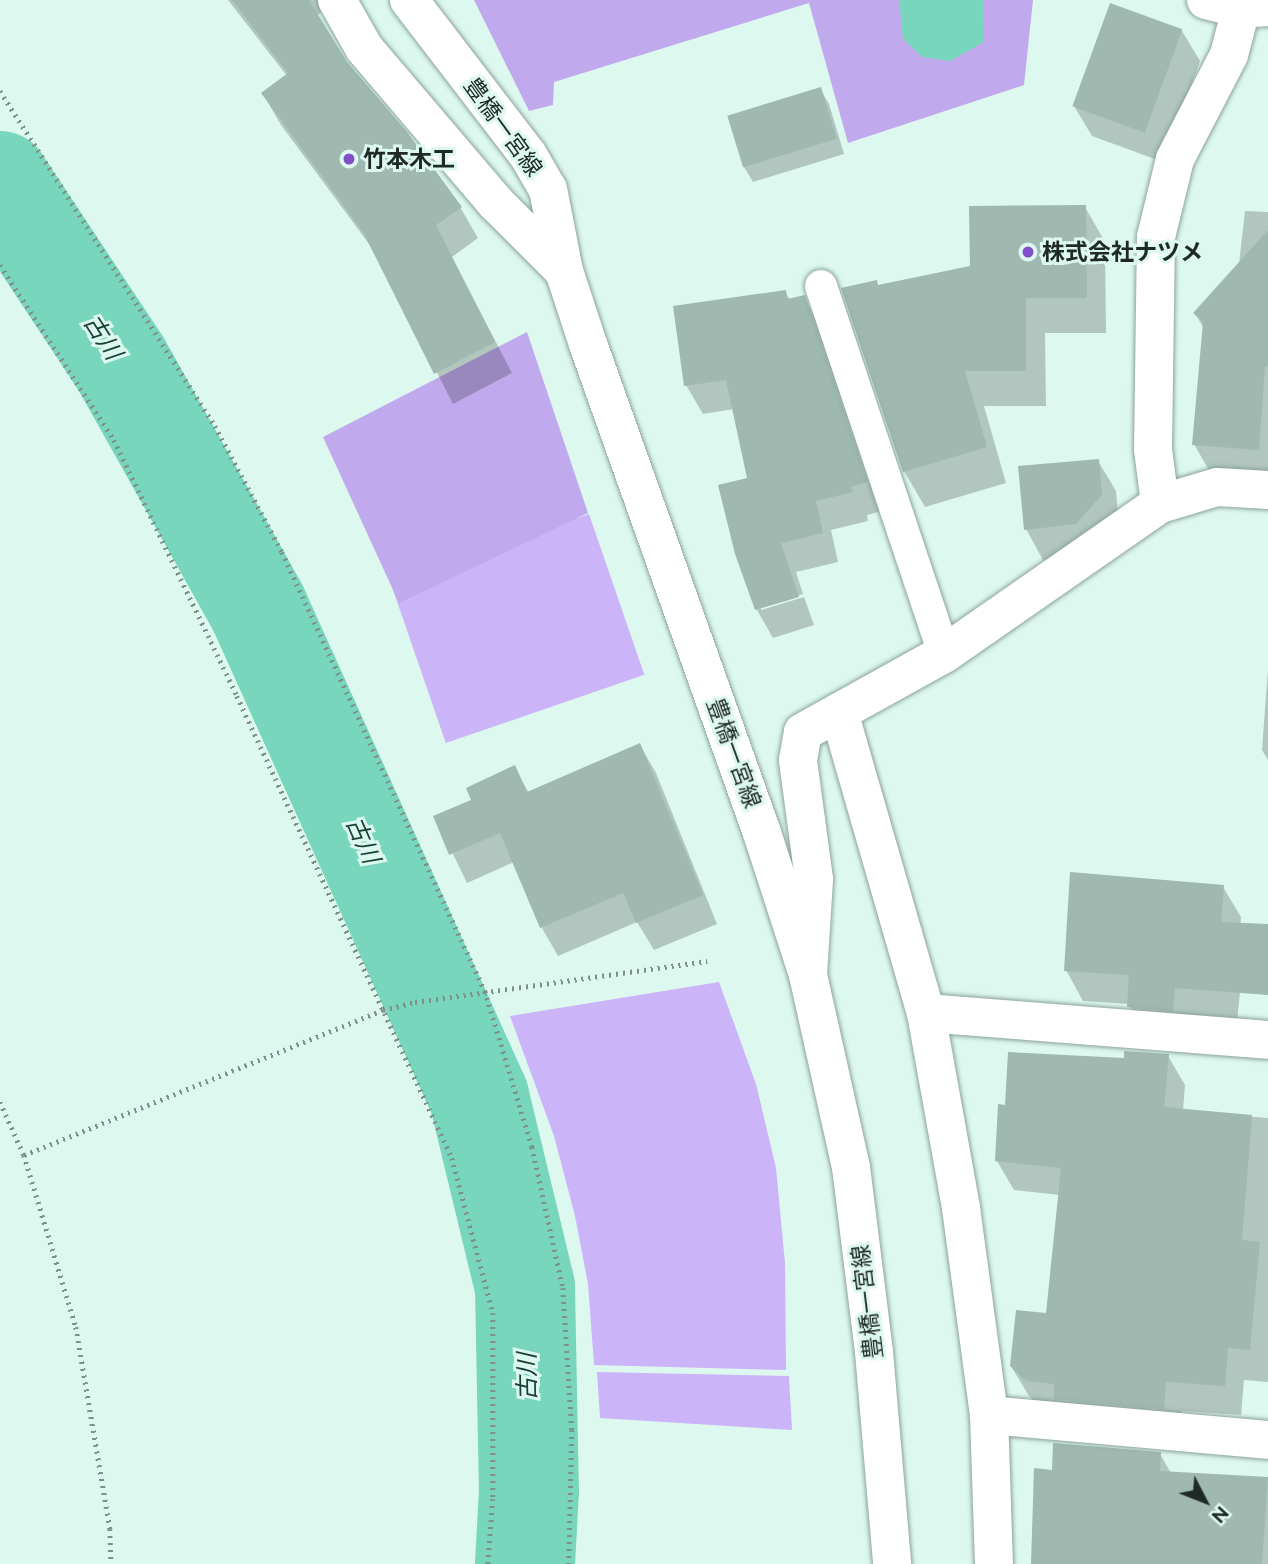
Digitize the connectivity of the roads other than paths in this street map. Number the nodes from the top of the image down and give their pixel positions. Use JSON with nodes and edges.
{"nodes":[{"id":1,"x":337,"y":0,"type":"edge"},
{"id":2,"x":409,"y":0,"type":"edge"},
{"id":3,"x":1238,"y":5,"type":"edge"},
{"id":4,"x":564,"y":271,"type":"junction"},
{"id":5,"x":821,"y":286,"type":"dead end"},
{"id":6,"x":1268,"y":491,"type":"edge"},
{"id":7,"x":1160,"y":504,"type":"junction"},
{"id":8,"x":944,"y":654,"type":"junction"},
{"id":9,"x":839,"y":712,"type":"junction"},
{"id":10,"x":808,"y":975,"type":"junction"},
{"id":11,"x":926,"y":1013,"type":"junction"},
{"id":12,"x":1268,"y":1040,"type":"edge"},
{"id":13,"x":989,"y":1415,"type":"junction"},
{"id":14,"x":1268,"y":1440,"type":"edge"},
{"id":15,"x":892,"y":1564,"type":"edge"},
{"id":16,"x":994,"y":1564,"type":"edge"}],
"edges":[{"from":1,"to":4,"type":"street"},
{"from":2,"to":4,"type":"street","name":"豊橋一宮線"},
{"from":3,"to":7,"type":"street"},
{"from":4,"to":10,"type":"street","name":"豊橋一宮線"},
{"from":5,"to":8,"type":"lane"},
{"from":6,"to":7,"type":"street"},
{"from":7,"to":8,"type":"street"},
{"from":8,"to":9,"type":"street"},
{"from":9,"to":10,"type":"street"},
{"from":9,"to":11,"type":"street"},
{"from":10,"to":15,"type":"street","name":"豊橋一宮線"},
{"from":11,"to":12,"type":"street"},
{"from":11,"to":13,"type":"street"},
{"from":13,"to":14,"type":"street"},
{"from":13,"to":16,"type":"street"}]}
